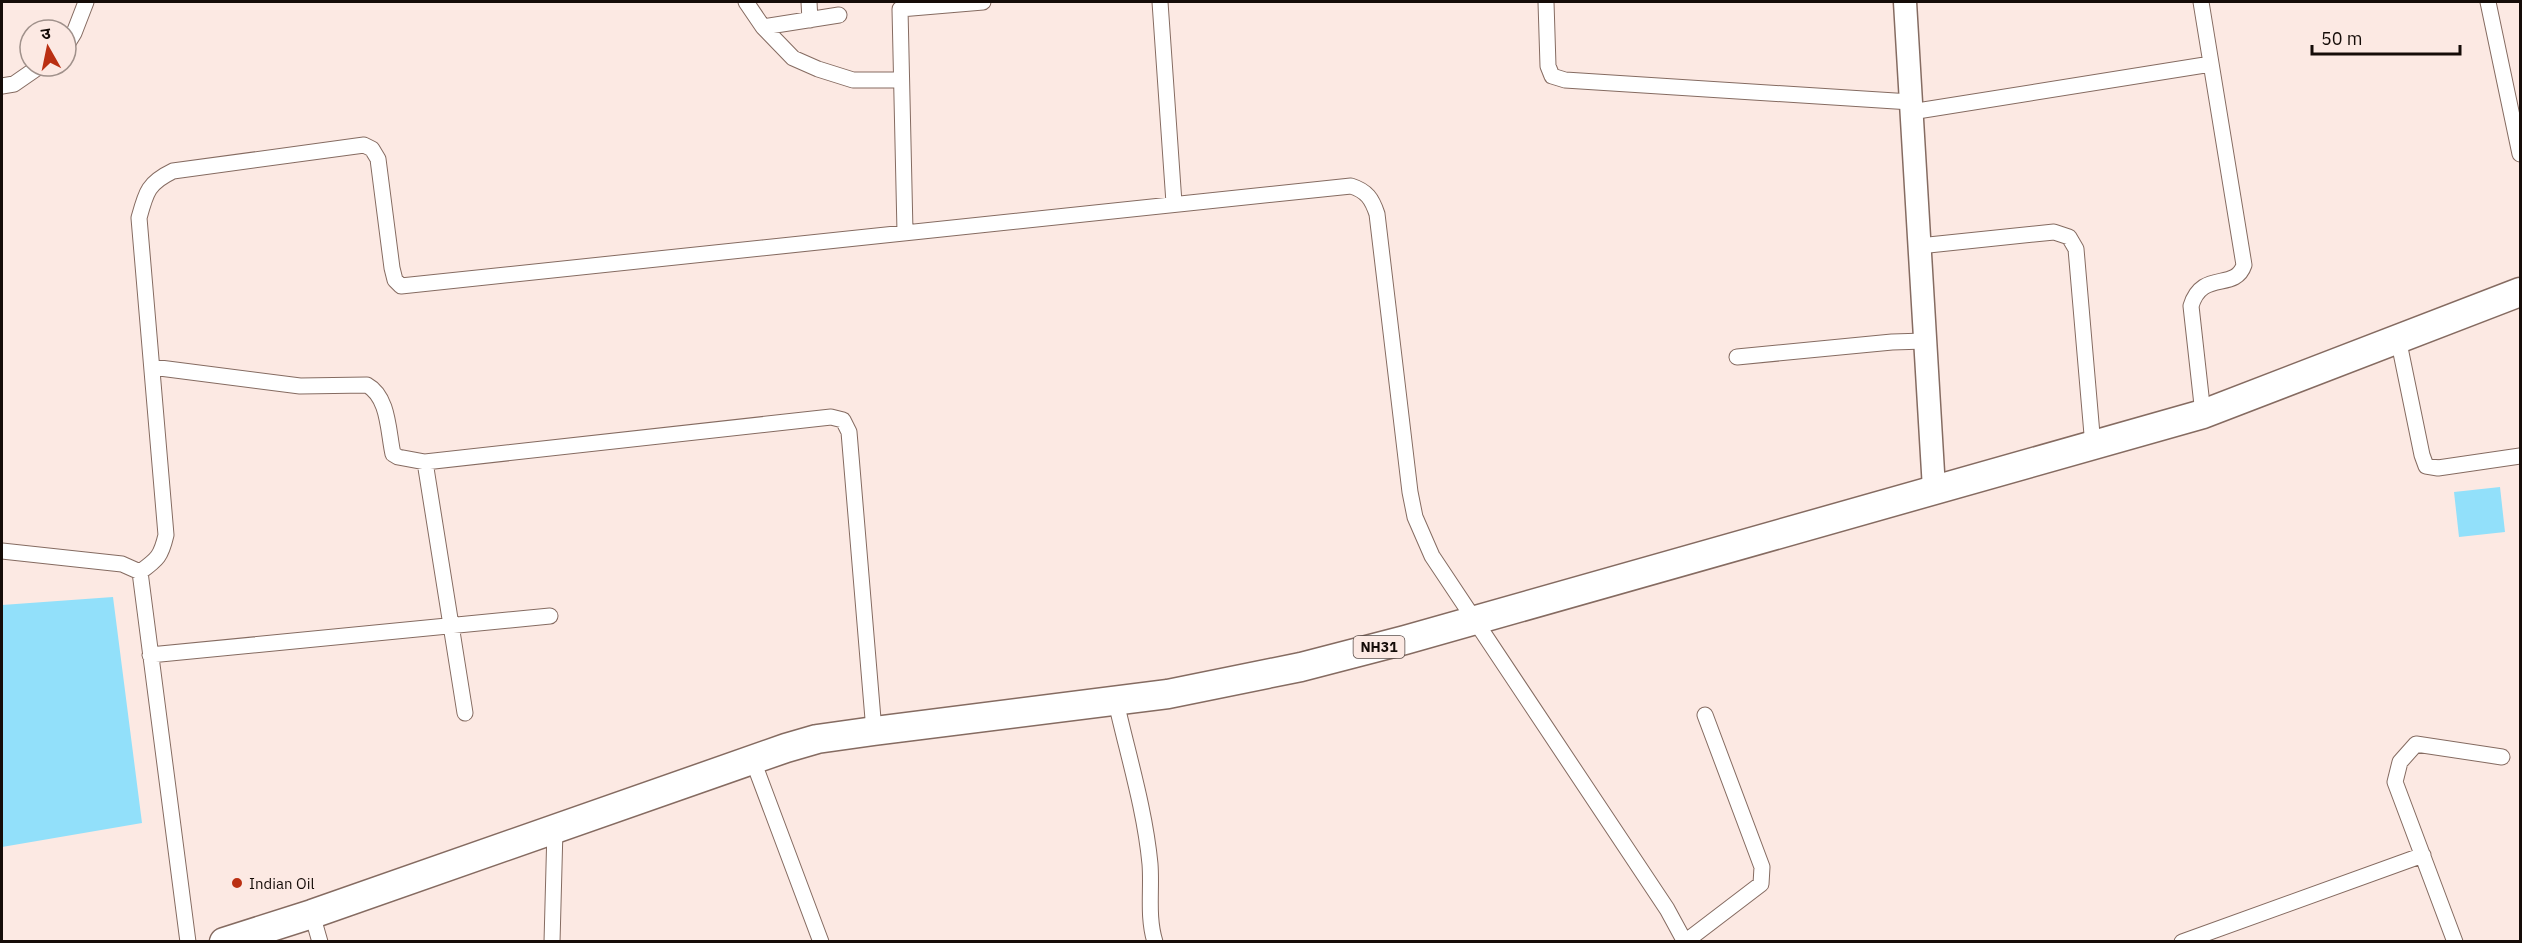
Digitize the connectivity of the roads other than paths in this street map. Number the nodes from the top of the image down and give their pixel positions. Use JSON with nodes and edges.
{"nodes":[{"id":1,"x":86,"y":2,"type":"edge"},
{"id":2,"x":746,"y":2,"type":"edge"},
{"id":3,"x":809,"y":2,"type":"edge"},
{"id":4,"x":982,"y":2,"type":"edge"},
{"id":5,"x":1160,"y":2,"type":"edge"},
{"id":6,"x":1546,"y":2,"type":"edge"},
{"id":7,"x":1905,"y":2,"type":"edge"},
{"id":8,"x":2201,"y":2,"type":"edge"},
{"id":9,"x":2488,"y":2,"type":"edge"},
{"id":10,"x":900,"y":5,"type":"edge"},
{"id":11,"x":839,"y":15,"type":"dead end"},
{"id":12,"x":810,"y":20,"type":"junction"},
{"id":13,"x":78,"y":23,"type":"edge"},
{"id":14,"x":763,"y":27,"type":"junction"},
{"id":15,"x":2211,"y":64,"type":"junction"},
{"id":16,"x":23,"y":78,"type":"edge"},
{"id":17,"x":900,"y":80,"type":"junction"},
{"id":18,"x":2,"y":86,"type":"edge"},
{"id":19,"x":1911,"y":107,"type":"junction"},
{"id":20,"x":2520,"y":154,"type":"edge"},
{"id":21,"x":1174,"y":203,"type":"junction"},
{"id":22,"x":905,"y":232,"type":"junction"},
{"id":23,"x":1919,"y":246,"type":"junction"},
{"id":24,"x":2520,"y":292,"type":"edge"},
{"id":25,"x":2398,"y":338,"type":"junction"},
{"id":26,"x":1925,"y":341,"type":"junction"},
{"id":27,"x":1737,"y":357,"type":"dead end"},
{"id":28,"x":152,"y":368,"type":"junction"},
{"id":29,"x":2203,"y":414,"type":"junction"},
{"id":30,"x":2093,"y":446,"type":"junction"},
{"id":31,"x":2520,"y":456,"type":"edge"},
{"id":32,"x":425,"y":462,"type":"junction"},
{"id":33,"x":1934,"y":489,"type":"junction"},
{"id":34,"x":2,"y":551,"type":"edge"},
{"id":35,"x":140,"y":572,"type":"junction"},
{"id":36,"x":550,"y":616,"type":"dead end"},
{"id":37,"x":1476,"y":620,"type":"junction"},
{"id":38,"x":451,"y":625,"type":"junction"},
{"id":39,"x":150,"y":655,"type":"junction"},
{"id":40,"x":1116,"y":702,"type":"junction"},
{"id":41,"x":465,"y":713,"type":"dead end"},
{"id":42,"x":1706,"y":715,"type":"dead end"},
{"id":43,"x":874,"y":731,"type":"junction"},
{"id":44,"x":2502,"y":757,"type":"dead end"},
{"id":45,"x":752,"y":758,"type":"junction"},
{"id":46,"x":555,"y":829,"type":"junction"},
{"id":47,"x":2422,"y":855,"type":"junction"},
{"id":48,"x":312,"y":914,"type":"junction"},
{"id":49,"x":234,"y":940,"type":"edge"},
{"id":50,"x":188,"y":942,"type":"edge"},
{"id":51,"x":320,"y":942,"type":"edge"},
{"id":52,"x":552,"y":942,"type":"edge"},
{"id":53,"x":821,"y":942,"type":"edge"},
{"id":54,"x":1155,"y":942,"type":"edge"},
{"id":55,"x":1685,"y":942,"type":"edge"},
{"id":56,"x":2182,"y":942,"type":"edge"},
{"id":57,"x":2455,"y":942,"type":"edge"}],
"edges":[{"from":1,"to":13,"type":"street"},
{"from":2,"to":14,"type":"street"},
{"from":3,"to":12,"type":"street"},
{"from":4,"to":10,"type":"street"},
{"from":5,"to":21,"type":"street"},
{"from":6,"to":19,"type":"street"},
{"from":7,"to":19,"type":"street"},
{"from":8,"to":15,"type":"street"},
{"from":9,"to":20,"type":"street"},
{"from":10,"to":17,"type":"street"},
{"from":11,"to":12,"type":"street"},
{"from":12,"to":14,"type":"street"},
{"from":14,"to":17,"type":"street"},
{"from":15,"to":19,"type":"street"},
{"from":15,"to":29,"type":"street"},
{"from":16,"to":18,"type":"street"},
{"from":17,"to":22,"type":"street"},
{"from":19,"to":23,"type":"street"},
{"from":21,"to":22,"type":"street"},
{"from":21,"to":37,"type":"street"},
{"from":22,"to":28,"type":"street"},
{"from":23,"to":26,"type":"street"},
{"from":23,"to":30,"type":"street"},
{"from":24,"to":25,"type":"highway","number":"NH31"},
{"from":25,"to":29,"type":"highway","number":"NH31"},
{"from":25,"to":31,"type":"street"},
{"from":26,"to":27,"type":"street"},
{"from":26,"to":33,"type":"street"},
{"from":28,"to":32,"type":"street"},
{"from":28,"to":35,"type":"street"},
{"from":29,"to":30,"type":"highway","number":"NH31"},
{"from":30,"to":33,"type":"highway","number":"NH31"},
{"from":32,"to":38,"type":"street"},
{"from":32,"to":43,"type":"street"},
{"from":33,"to":37,"type":"highway","number":"NH31"},
{"from":34,"to":35,"type":"street"},
{"from":35,"to":39,"type":"street"},
{"from":36,"to":38,"type":"street"},
{"from":37,"to":40,"type":"highway","number":"NH31"},
{"from":37,"to":55,"type":"street"},
{"from":38,"to":39,"type":"street"},
{"from":38,"to":41,"type":"street"},
{"from":39,"to":50,"type":"street"},
{"from":40,"to":43,"type":"highway","number":"NH31"},
{"from":40,"to":54,"type":"street"},
{"from":42,"to":55,"type":"street"},
{"from":43,"to":45,"type":"highway","number":"NH31"},
{"from":44,"to":47,"type":"street"},
{"from":45,"to":46,"type":"highway","number":"NH31"},
{"from":45,"to":53,"type":"street"},
{"from":46,"to":48,"type":"highway","number":"NH31"},
{"from":46,"to":52,"type":"street"},
{"from":47,"to":56,"type":"street"},
{"from":47,"to":57,"type":"street"},
{"from":48,"to":49,"type":"highway","number":"NH31"},
{"from":48,"to":51,"type":"street"}]}
